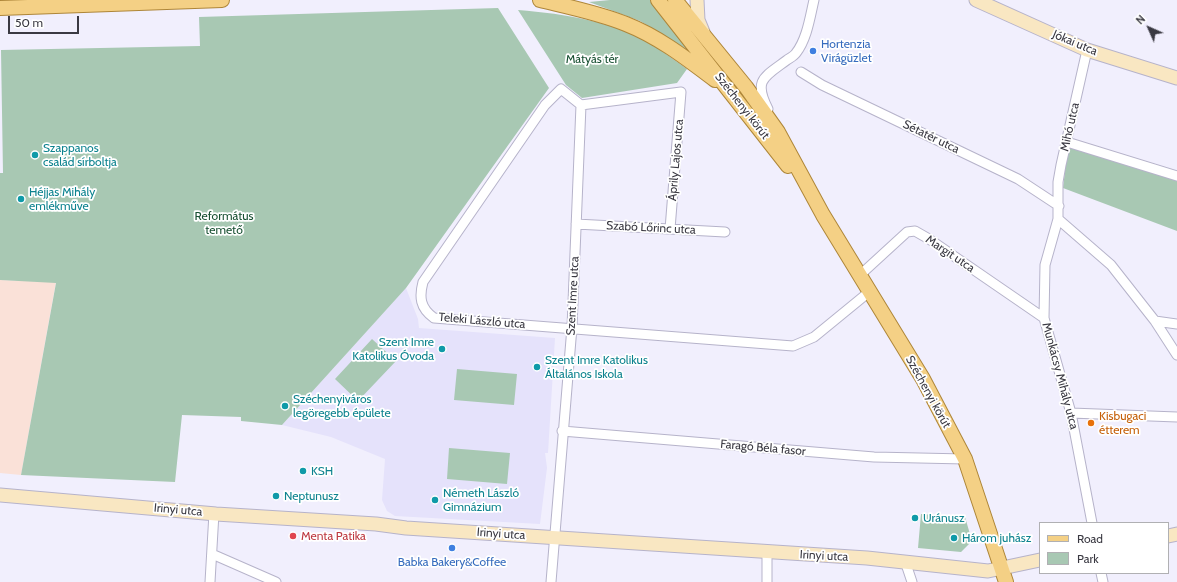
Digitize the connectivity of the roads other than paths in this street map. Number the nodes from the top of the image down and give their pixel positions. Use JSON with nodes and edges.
{"nodes":[{"id":1,"x":222,"y":0,"type":"edge"},
{"id":2,"x":540,"y":0,"type":"edge"},
{"id":3,"x":658,"y":0,"type":"edge"},
{"id":4,"x":675,"y":0,"type":"edge"},
{"id":5,"x":697,"y":0,"type":"edge"},
{"id":6,"x":814,"y":0,"type":"edge"},
{"id":7,"x":976,"y":0,"type":"edge"},
{"id":8,"x":0,"y":8,"type":"edge"},
{"id":9,"x":706,"y":37,"type":"junction"},
{"id":10,"x":1087,"y":50,"type":"junction"},
{"id":11,"x":801,"y":72,"type":"dead end"},
{"id":12,"x":1177,"y":78,"type":"edge"},
{"id":13,"x":731,"y":92,"type":"junction"},
{"id":14,"x":581,"y":105,"type":"junction"},
{"id":15,"x":778,"y":132,"type":"junction"},
{"id":16,"x":1067,"y":142,"type":"junction"},
{"id":17,"x":1177,"y":176,"type":"edge"},
{"id":18,"x":1059,"y":206,"type":"junction"},
{"id":19,"x":823,"y":215,"type":"junction"},
{"id":20,"x":1058,"y":220,"type":"junction"},
{"id":21,"x":576,"y":224,"type":"junction"},
{"id":22,"x":670,"y":229,"type":"junction"},
{"id":23,"x":725,"y":232,"type":"dead end"},
{"id":24,"x":859,"y":276,"type":"junction"},
{"id":25,"x":869,"y":292,"type":"junction"},
{"id":26,"x":1044,"y":318,"type":"junction"},
{"id":27,"x":1155,"y":321,"type":"junction"},
{"id":28,"x":1177,"y":324,"type":"edge"},
{"id":29,"x":572,"y":327,"type":"junction"},
{"id":30,"x":1177,"y":355,"type":"edge"},
{"id":31,"x":1071,"y":413,"type":"junction"},
{"id":32,"x":1177,"y":417,"type":"edge"},
{"id":33,"x":562,"y":431,"type":"junction"},
{"id":34,"x":965,"y":459,"type":"junction"},
{"id":35,"x":0,"y":495,"type":"edge"},
{"id":36,"x":214,"y":513,"type":"junction"},
{"id":37,"x":1092,"y":522,"type":"edge"},
{"id":38,"x":554,"y":538,"type":"junction"},
{"id":39,"x":767,"y":552,"type":"junction"},
{"id":40,"x":212,"y":554,"type":"junction"},
{"id":41,"x":1039,"y":560,"type":"edge"},
{"id":42,"x":905,"y":561,"type":"junction"},
{"id":43,"x":1001,"y":568,"type":"junction"},
{"id":44,"x":210,"y":582,"type":"edge"},
{"id":45,"x":276,"y":582,"type":"edge"},
{"id":46,"x":551,"y":582,"type":"edge"},
{"id":47,"x":767,"y":582,"type":"edge"},
{"id":48,"x":912,"y":582,"type":"edge"},
{"id":49,"x":1006,"y":582,"type":"edge"}],
"edges":[{"from":1,"to":8,"type":"main road"},
{"from":2,"to":13,"type":"main road"},
{"from":3,"to":13,"type":"main road","name":"Széchenyi körút"},
{"from":4,"to":9,"type":"main road","name":"Széchenyi körút"},
{"from":5,"to":9,"type":"street"},
{"from":6,"to":15,"type":"street"},
{"from":7,"to":10,"type":"street","name":"Jókai utca"},
{"from":9,"to":15,"type":"main road","name":"Széchenyi körút"},
{"from":10,"to":12,"type":"street","name":"Jókai utca"},
{"from":10,"to":16,"type":"street","name":"Mihó utca"},
{"from":11,"to":18,"type":"street","name":"Sétatér utca"},
{"from":13,"to":19,"type":"main road","name":"Széchenyi körút"},
{"from":14,"to":21,"type":"street","name":"Szent Imre utca"},
{"from":14,"to":22,"type":"street","name":"Áprily Lajos utca"},
{"from":14,"to":29,"type":"street","name":"Teleki László utca"},
{"from":15,"to":19,"type":"main road","name":"Széchenyi körút"},
{"from":16,"to":17,"type":"street"},
{"from":16,"to":18,"type":"street","name":"Mihó utca"},
{"from":18,"to":20,"type":"street","name":"Munkácsy Mihály utca"},
{"from":19,"to":24,"type":"main road","name":"Széchenyi körút"},
{"from":20,"to":26,"type":"street","name":"Munkácsy Mihály utca"},
{"from":20,"to":27,"type":"street"},
{"from":21,"to":22,"type":"street","name":"Szabó Lőrinc utca"},
{"from":21,"to":29,"type":"street","name":"Szent Imre utca"},
{"from":22,"to":23,"type":"street","name":"Szabó Lőrinc utca"},
{"from":24,"to":25,"type":"main road","name":"Széchenyi körút"},
{"from":24,"to":26,"type":"street","name":"Margit utca"},
{"from":25,"to":29,"type":"street","name":"Teleki László utca"},
{"from":25,"to":34,"type":"main road","name":"Széchenyi körút"},
{"from":26,"to":31,"type":"street","name":"Munkácsy Mihály utca"},
{"from":27,"to":28,"type":"street"},
{"from":27,"to":30,"type":"street"},
{"from":29,"to":33,"type":"street","name":"Szent Imre utca"},
{"from":31,"to":32,"type":"street"},
{"from":31,"to":37,"type":"street","name":"Munkácsy Mihály utca"},
{"from":33,"to":34,"type":"street","name":"Faragó Béla fasor"},
{"from":33,"to":38,"type":"street","name":"Szent Imre utca"},
{"from":34,"to":43,"type":"main road","name":"Széchenyi körút"},
{"from":35,"to":36,"type":"street","name":"Irinyi utca"},
{"from":36,"to":38,"type":"street","name":"Irinyi utca"},
{"from":36,"to":40,"type":"street"},
{"from":38,"to":39,"type":"street","name":"Irinyi utca"},
{"from":38,"to":46,"type":"street","name":"Szent Imre utca"},
{"from":39,"to":42,"type":"street","name":"Irinyi utca"},
{"from":39,"to":47,"type":"street"},
{"from":40,"to":44,"type":"street"},
{"from":40,"to":45,"type":"street"},
{"from":41,"to":43,"type":"street","name":"Irinyi utca"},
{"from":42,"to":43,"type":"street","name":"Irinyi utca"},
{"from":42,"to":48,"type":"street"},
{"from":43,"to":49,"type":"main road","name":"Széchenyi körút"}]}
